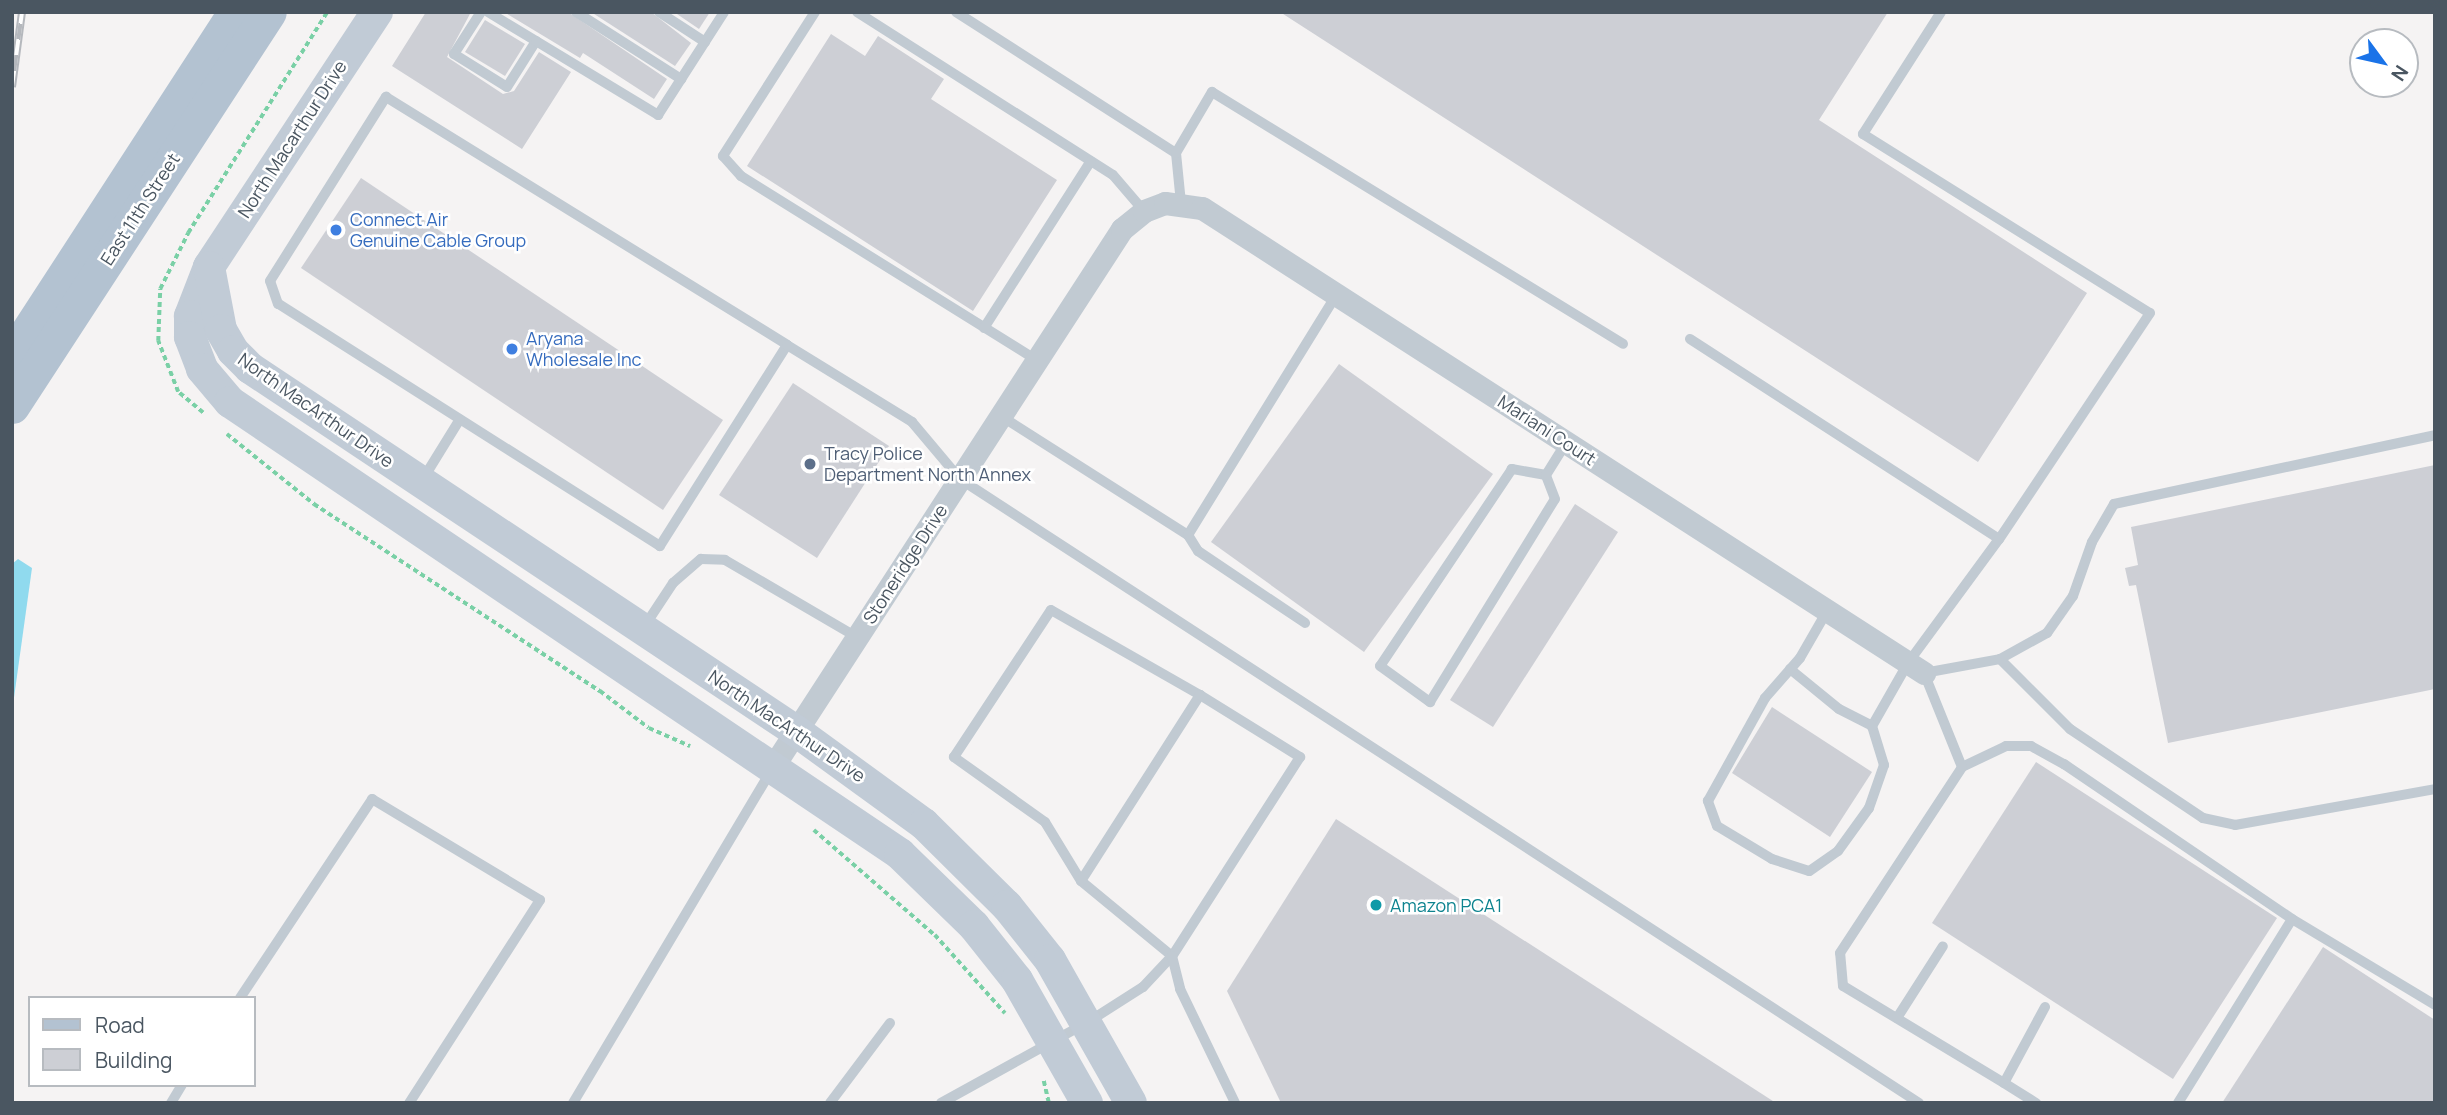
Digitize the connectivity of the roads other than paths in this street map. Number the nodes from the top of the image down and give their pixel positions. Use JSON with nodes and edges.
{"nodes":[{"id":1,"x":235,"y":12,"type":"edge"},
{"id":2,"x":269,"y":12,"type":"edge"},
{"id":3,"x":377,"y":12,"type":"edge"},
{"id":4,"x":481,"y":12,"type":"edge"},
{"id":5,"x":488,"y":12,"type":"edge"},
{"id":6,"x":576,"y":12,"type":"edge"},
{"id":7,"x":659,"y":12,"type":"edge"},
{"id":8,"x":724,"y":12,"type":"edge"},
{"id":9,"x":815,"y":12,"type":"edge"},
{"id":10,"x":857,"y":12,"type":"edge"},
{"id":11,"x":956,"y":12,"type":"edge"},
{"id":12,"x":1941,"y":12,"type":"edge"},
{"id":13,"x":536,"y":41,"type":"junction"},
{"id":14,"x":705,"y":42,"type":"junction"},
{"id":15,"x":681,"y":79,"type":"junction"},
{"id":16,"x":1176,"y":153,"type":"junction"},
{"id":17,"x":1091,"y":161,"type":"junction"},
{"id":18,"x":1163,"y":206,"type":"junction"},
{"id":19,"x":209,"y":267,"type":"junction"},
{"id":20,"x":1336,"y":295,"type":"junction"},
{"id":21,"x":984,"y":328,"type":"junction"},
{"id":22,"x":1690,"y":339,"type":"dead end"},
{"id":23,"x":1623,"y":344,"type":"dead end"},
{"id":24,"x":787,"y":345,"type":"junction"},
{"id":25,"x":1037,"y":360,"type":"junction"},
{"id":26,"x":18,"y":381,"type":"edge"},
{"id":27,"x":1001,"y":416,"type":"junction"},
{"id":28,"x":460,"y":419,"type":"junction"},
{"id":29,"x":2435,"y":435,"type":"edge"},
{"id":30,"x":1566,"y":443,"type":"junction"},
{"id":31,"x":1546,"y":475,"type":"junction"},
{"id":32,"x":960,"y":479,"type":"junction"},
{"id":33,"x":421,"y":482,"type":"junction"},
{"id":34,"x":1188,"y":535,"type":"junction"},
{"id":35,"x":1998,"y":539,"type":"junction"},
{"id":36,"x":1827,"y":611,"type":"junction"},
{"id":37,"x":1305,"y":623,"type":"dead end"},
{"id":38,"x":642,"y":629,"type":"junction"},
{"id":39,"x":857,"y":637,"type":"junction"},
{"id":40,"x":2000,"y":659,"type":"junction"},
{"id":41,"x":1916,"y":668,"type":"junction"},
{"id":42,"x":1790,"y":669,"type":"junction"},
{"id":43,"x":1200,"y":695,"type":"junction"},
{"id":44,"x":1872,"y":726,"type":"junction"},
{"id":45,"x":796,"y":731,"type":"junction"},
{"id":46,"x":774,"y":765,"type":"junction"},
{"id":47,"x":1962,"y":767,"type":"junction"},
{"id":48,"x":2435,"y":789,"type":"edge"},
{"id":49,"x":1081,"y":881,"type":"junction"},
{"id":50,"x":2292,"y":919,"type":"junction"},
{"id":51,"x":1943,"y":946,"type":"dead end"},
{"id":52,"x":1172,"y":956,"type":"junction"},
{"id":53,"x":241,"y":996,"type":"edge"},
{"id":54,"x":2435,"y":1005,"type":"edge"},
{"id":55,"x":2045,"y":1007,"type":"dead end"},
{"id":56,"x":1897,"y":1018,"type":"junction"},
{"id":57,"x":1088,"y":1022,"type":"junction"},
{"id":58,"x":890,"y":1023,"type":"dead end"},
{"id":59,"x":1055,"y":1042,"type":"junction"},
{"id":60,"x":2004,"y":1083,"type":"junction"},
{"id":61,"x":181,"y":1087,"type":"edge"},
{"id":62,"x":171,"y":1103,"type":"edge"},
{"id":63,"x":410,"y":1103,"type":"edge"},
{"id":64,"x":573,"y":1103,"type":"edge"},
{"id":65,"x":830,"y":1103,"type":"edge"},
{"id":66,"x":941,"y":1103,"type":"edge"},
{"id":67,"x":1087,"y":1103,"type":"edge"},
{"id":68,"x":1130,"y":1103,"type":"edge"},
{"id":69,"x":1235,"y":1103,"type":"edge"},
{"id":70,"x":1919,"y":1103,"type":"edge"},
{"id":71,"x":2036,"y":1103,"type":"edge"},
{"id":72,"x":2178,"y":1103,"type":"edge"}],
"edges":[{"from":1,"to":26,"type":"main road","name":"East 11th Street"},
{"from":2,"to":26,"type":"main road","name":"East 11th Street"},
{"from":3,"to":19,"type":"main road","name":"North Macarthur Drive"},
{"from":4,"to":13,"type":"lane"},
{"from":5,"to":13,"type":"lane"},
{"from":6,"to":15,"type":"lane"},
{"from":7,"to":14,"type":"lane"},
{"from":8,"to":14,"type":"lane"},
{"from":9,"to":21,"type":"lane"},
{"from":10,"to":17,"type":"lane"},
{"from":11,"to":16,"type":"lane"},
{"from":12,"to":35,"type":"lane"},
{"from":13,"to":15,"type":"lane"},
{"from":14,"to":15,"type":"lane"},
{"from":16,"to":18,"type":"lane"},
{"from":16,"to":23,"type":"lane"},
{"from":17,"to":18,"type":"lane"},
{"from":17,"to":21,"type":"lane"},
{"from":18,"to":20,"type":"street","name":"Mariani Court"},
{"from":18,"to":25,"type":"street","name":"Stoneridge Drive"},
{"from":19,"to":33,"type":"main road","name":"North MacArthur Drive"},
{"from":19,"to":46,"type":"main road"},
{"from":20,"to":30,"type":"street","name":"Mariani Court"},
{"from":20,"to":34,"type":"lane"},
{"from":21,"to":25,"type":"lane"},
{"from":22,"to":35,"type":"lane"},
{"from":24,"to":28,"type":"lane"},
{"from":24,"to":28,"type":"lane"},
{"from":24,"to":32,"type":"lane"},
{"from":25,"to":27,"type":"street","name":"Stoneridge Drive"},
{"from":27,"to":32,"type":"street","name":"Stoneridge Drive"},
{"from":27,"to":34,"type":"lane"},
{"from":28,"to":33,"type":"lane"},
{"from":29,"to":40,"type":"lane"},
{"from":30,"to":31,"type":"lane"},
{"from":30,"to":36,"type":"street","name":"Mariani Court"},
{"from":31,"to":31,"type":"lane"},
{"from":32,"to":39,"type":"street","name":"Stoneridge Drive"},
{"from":32,"to":70,"type":"lane"},
{"from":33,"to":38,"type":"main road","name":"North MacArthur Drive"},
{"from":34,"to":37,"type":"lane"},
{"from":35,"to":41,"type":"lane"},
{"from":36,"to":41,"type":"street","name":"Mariani Court"},
{"from":36,"to":42,"type":"lane"},
{"from":38,"to":39,"type":"lane"},
{"from":38,"to":45,"type":"main road","name":"North MacArthur Drive"},
{"from":39,"to":45,"type":"street","name":"Stoneridge Drive"},
{"from":40,"to":41,"type":"lane"},
{"from":40,"to":48,"type":"lane"},
{"from":41,"to":44,"type":"lane"},
{"from":41,"to":47,"type":"lane"},
{"from":42,"to":44,"type":"lane"},
{"from":42,"to":44,"type":"lane"},
{"from":43,"to":49,"type":"lane"},
{"from":43,"to":49,"type":"lane"},
{"from":43,"to":52,"type":"lane"},
{"from":45,"to":46,"type":"street","name":"Stoneridge Drive"},
{"from":45,"to":57,"type":"main road","name":"North MacArthur Drive"},
{"from":46,"to":59,"type":"main road"},
{"from":46,"to":64,"type":"lane"},
{"from":47,"to":50,"type":"lane"},
{"from":47,"to":56,"type":"lane"},
{"from":49,"to":52,"type":"lane"},
{"from":50,"to":54,"type":"lane"},
{"from":50,"to":72,"type":"lane"},
{"from":51,"to":56,"type":"lane"},
{"from":52,"to":57,"type":"lane"},
{"from":52,"to":69,"type":"lane"},
{"from":53,"to":63,"type":"lane"},
{"from":55,"to":60,"type":"lane"},
{"from":56,"to":60,"type":"lane"},
{"from":57,"to":59,"type":"lane"},
{"from":57,"to":68,"type":"main road","name":"North MacArthur Drive"},
{"from":58,"to":65,"type":"lane"},
{"from":59,"to":66,"type":"lane"},
{"from":59,"to":67,"type":"main road"},
{"from":60,"to":71,"type":"lane"},
{"from":61,"to":62,"type":"lane"}]}
